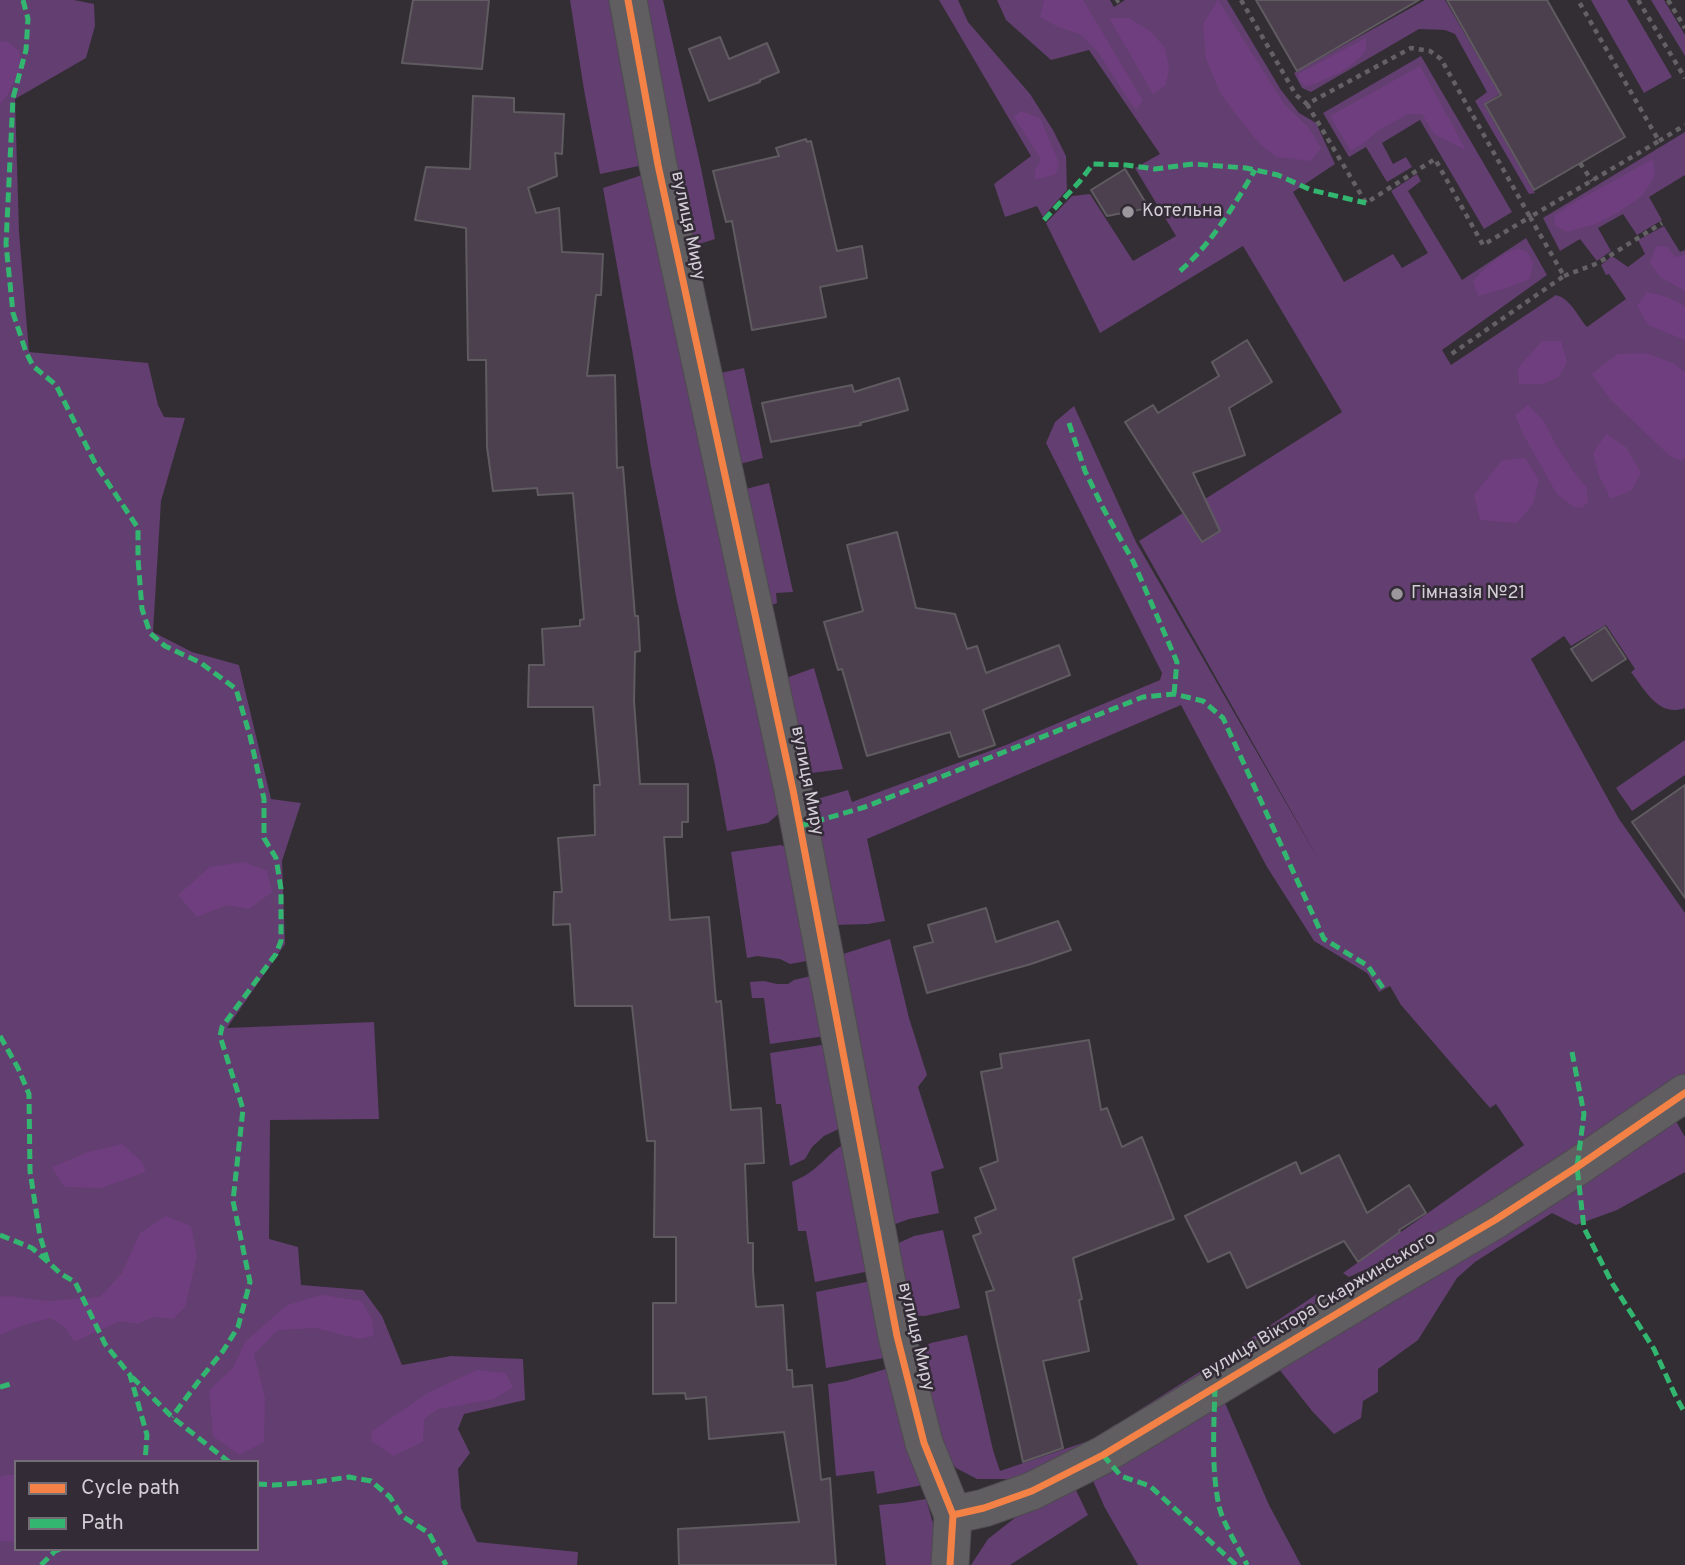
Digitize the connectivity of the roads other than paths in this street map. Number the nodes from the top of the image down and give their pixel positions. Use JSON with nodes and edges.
{"nodes":[{"id":1,"x":628,"y":0,"type":"edge"},
{"id":2,"x":1685,"y":1093,"type":"edge"},
{"id":3,"x":953,"y":1515,"type":"junction"},
{"id":4,"x":950,"y":1565,"type":"edge"}],
"edges":[{"from":1,"to":3,"type":"street","name":"вулиця Миру"},
{"from":2,"to":3,"type":"street","name":"вулиця Віктора Скаржинського"},
{"from":3,"to":4,"type":"street","name":"вулиця Миру"}]}
